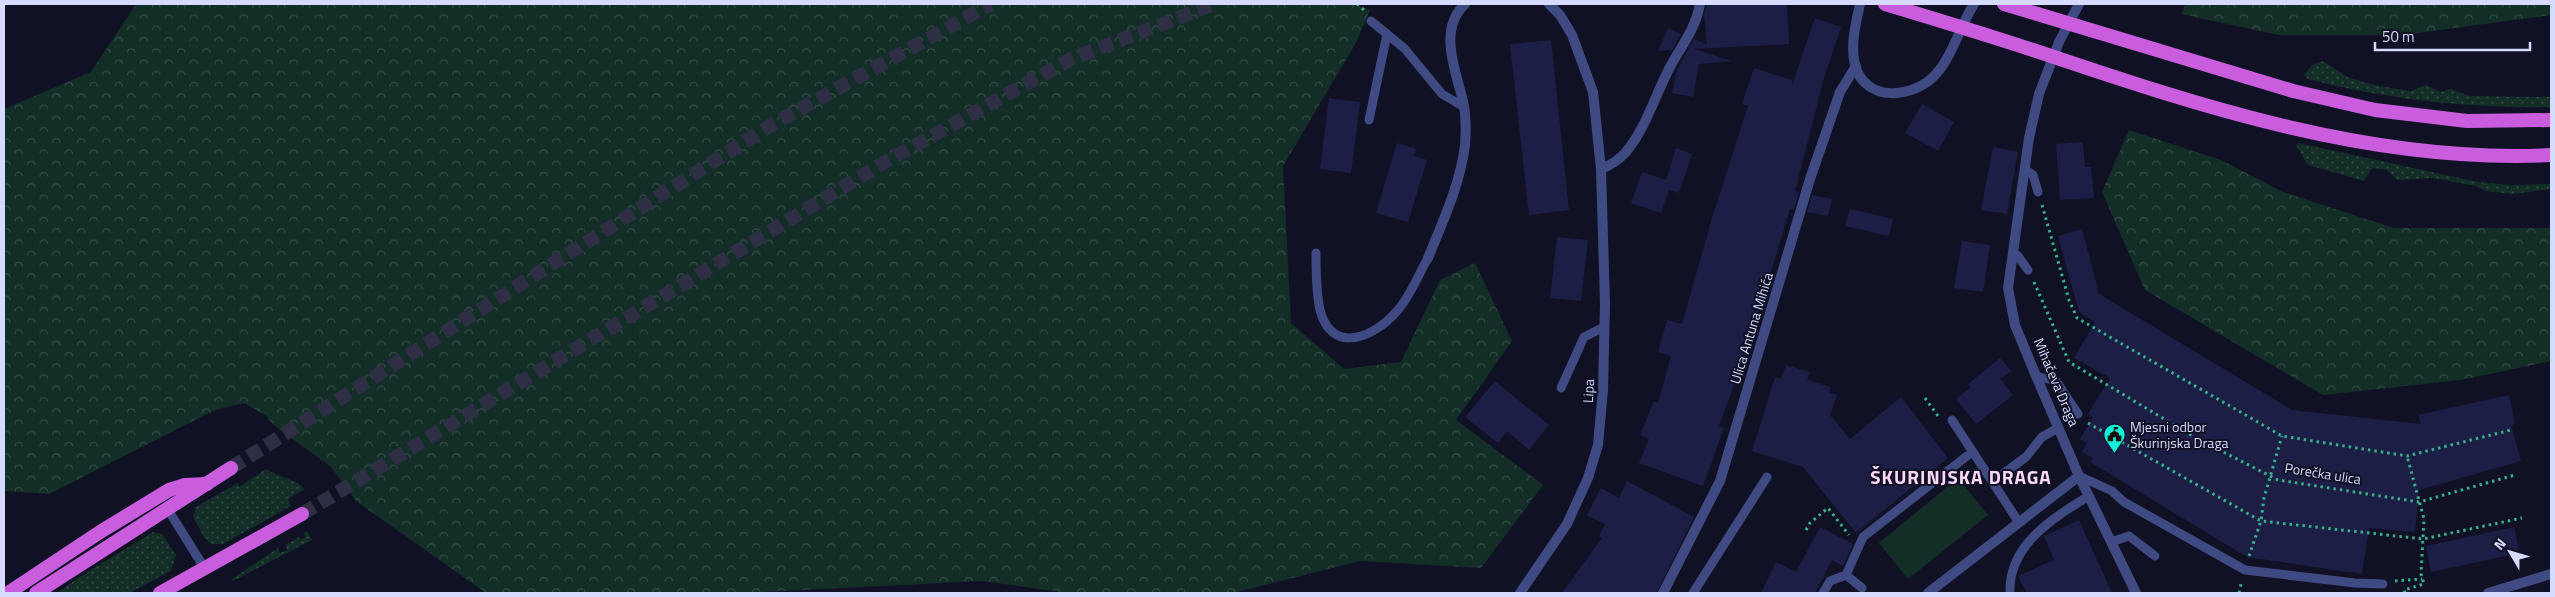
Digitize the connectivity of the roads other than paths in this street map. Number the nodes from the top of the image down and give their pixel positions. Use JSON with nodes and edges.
{"nodes":[{"id":1,"x":1465,"y":4,"type":"edge"},
{"id":2,"x":1549,"y":4,"type":"edge"},
{"id":3,"x":1700,"y":4,"type":"edge"},
{"id":4,"x":1860,"y":4,"type":"edge"},
{"id":5,"x":1885,"y":4,"type":"edge"},
{"id":6,"x":1974,"y":4,"type":"edge"},
{"id":7,"x":2004,"y":4,"type":"edge"},
{"id":8,"x":2079,"y":4,"type":"edge"},
{"id":9,"x":1371,"y":21,"type":"dead end"},
{"id":10,"x":1387,"y":34,"type":"junction"},
{"id":11,"x":1856,"y":66,"type":"junction"},
{"id":12,"x":1464,"y":107,"type":"junction"},
{"id":13,"x":1369,"y":120,"type":"dead end"},
{"id":14,"x":2551,"y":120,"type":"edge"},
{"id":15,"x":2551,"y":155,"type":"edge"},
{"id":16,"x":1601,"y":170,"type":"junction"},
{"id":17,"x":2026,"y":170,"type":"junction"},
{"id":18,"x":2038,"y":192,"type":"road end"},
{"id":19,"x":2012,"y":252,"type":"junction"},
{"id":20,"x":1316,"y":253,"type":"dead end"},
{"id":21,"x":1428,"y":258,"type":"joint"},
{"id":22,"x":2028,"y":270,"type":"road end"},
{"id":23,"x":1604,"y":328,"type":"junction"},
{"id":24,"x":2036,"y":376,"type":"junction"},
{"id":25,"x":1561,"y":388,"type":"dead end"},
{"id":26,"x":2078,"y":414,"type":"road end"},
{"id":27,"x":1952,"y":420,"type":"dead end"},
{"id":28,"x":2058,"y":428,"type":"junction"},
{"id":29,"x":1967,"y":456,"type":"dead end"},
{"id":30,"x":231,"y":468,"type":"tunnel mouth"},
{"id":31,"x":1766,"y":476,"type":"dead end"},
{"id":32,"x":2079,"y":476,"type":"junction"},
{"id":33,"x":1993,"y":481,"type":"junction"},
{"id":34,"x":208,"y":484,"type":"junction"},
{"id":35,"x":2089,"y":496,"type":"junction"},
{"id":36,"x":167,"y":508,"type":"junction"},
{"id":37,"x":302,"y":514,"type":"tunnel mouth"},
{"id":38,"x":2018,"y":521,"type":"junction"},
{"id":39,"x":2111,"y":542,"type":"junction"},
{"id":40,"x":2156,"y":556,"type":"dead end"},
{"id":41,"x":203,"y":571,"type":"junction"},
{"id":42,"x":1846,"y":574,"type":"junction"},
{"id":43,"x":2551,"y":574,"type":"edge"},
{"id":44,"x":2383,"y":584,"type":"road end"},
{"id":45,"x":1862,"y":588,"type":"dead end"},
{"id":46,"x":2008,"y":592,"type":"edge"},
{"id":47,"x":8,"y":593,"type":"edge"},
{"id":48,"x":36,"y":593,"type":"edge"},
{"id":49,"x":160,"y":593,"type":"edge"},
{"id":50,"x":182,"y":593,"type":"edge"},
{"id":51,"x":1520,"y":593,"type":"edge"},
{"id":52,"x":1663,"y":593,"type":"edge"},
{"id":53,"x":1693,"y":593,"type":"edge"},
{"id":54,"x":1823,"y":593,"type":"edge"},
{"id":55,"x":1928,"y":593,"type":"edge"},
{"id":56,"x":2136,"y":593,"type":"edge"},
{"id":57,"x":2488,"y":593,"type":"edge"}],
"edges":[{"from":1,"to":12,"type":"street"},
{"from":2,"to":16,"type":"street","name":"Lipa"},
{"from":3,"to":16,"type":"street"},
{"from":4,"to":11,"type":"street"},
{"from":5,"to":15,"type":"highway"},
{"from":6,"to":11,"type":"street"},
{"from":7,"to":14,"type":"highway"},
{"from":8,"to":17,"type":"street","name":"Mihačeva Draga"},
{"from":9,"to":10,"type":"lane"},
{"from":10,"to":12,"type":"lane"},
{"from":10,"to":13,"type":"lane"},
{"from":11,"to":52,"type":"street","name":"Ulica Antuna Mihića"},
{"from":12,"to":21,"type":"street"},
{"from":16,"to":23,"type":"street","name":"Lipa"},
{"from":17,"to":18,"type":"lane"},
{"from":17,"to":19,"type":"street","name":"Mihačeva Draga"},
{"from":19,"to":22,"type":"lane"},
{"from":19,"to":24,"type":"street","name":"Mihačeva Draga"},
{"from":20,"to":21,"type":"lane"},
{"from":23,"to":25,"type":"lane"},
{"from":23,"to":51,"type":"street","name":"Lipa"},
{"from":24,"to":26,"type":"lane"},
{"from":24,"to":28,"type":"street","name":"Mihačeva Draga"},
{"from":27,"to":33,"type":"lane"},
{"from":28,"to":32,"type":"street","name":"Mihačeva Draga"},
{"from":28,"to":33,"type":"lane"},
{"from":29,"to":42,"type":"lane"},
{"from":30,"to":34,"type":"highway"},
{"from":31,"to":53,"type":"lane"},
{"from":32,"to":35,"type":"street","name":"Mihačeva Draga"},
{"from":32,"to":38,"type":"street"},
{"from":32,"to":44,"type":"lane"},
{"from":33,"to":38,"type":"lane"},
{"from":34,"to":36,"type":"highway"},
{"from":34,"to":47,"type":"highway"},
{"from":35,"to":39,"type":"street","name":"Mihačeva Draga"},
{"from":35,"to":46,"type":"lane"},
{"from":36,"to":41,"type":"lane"},
{"from":36,"to":48,"type":"highway"},
{"from":37,"to":41,"type":"highway"},
{"from":38,"to":55,"type":"street"},
{"from":39,"to":40,"type":"lane"},
{"from":39,"to":56,"type":"street","name":"Mihačeva Draga"},
{"from":41,"to":49,"type":"highway"},
{"from":41,"to":50,"type":"highway"},
{"from":42,"to":45,"type":"lane"},
{"from":42,"to":54,"type":"lane"},
{"from":43,"to":57,"type":"street"}]}
